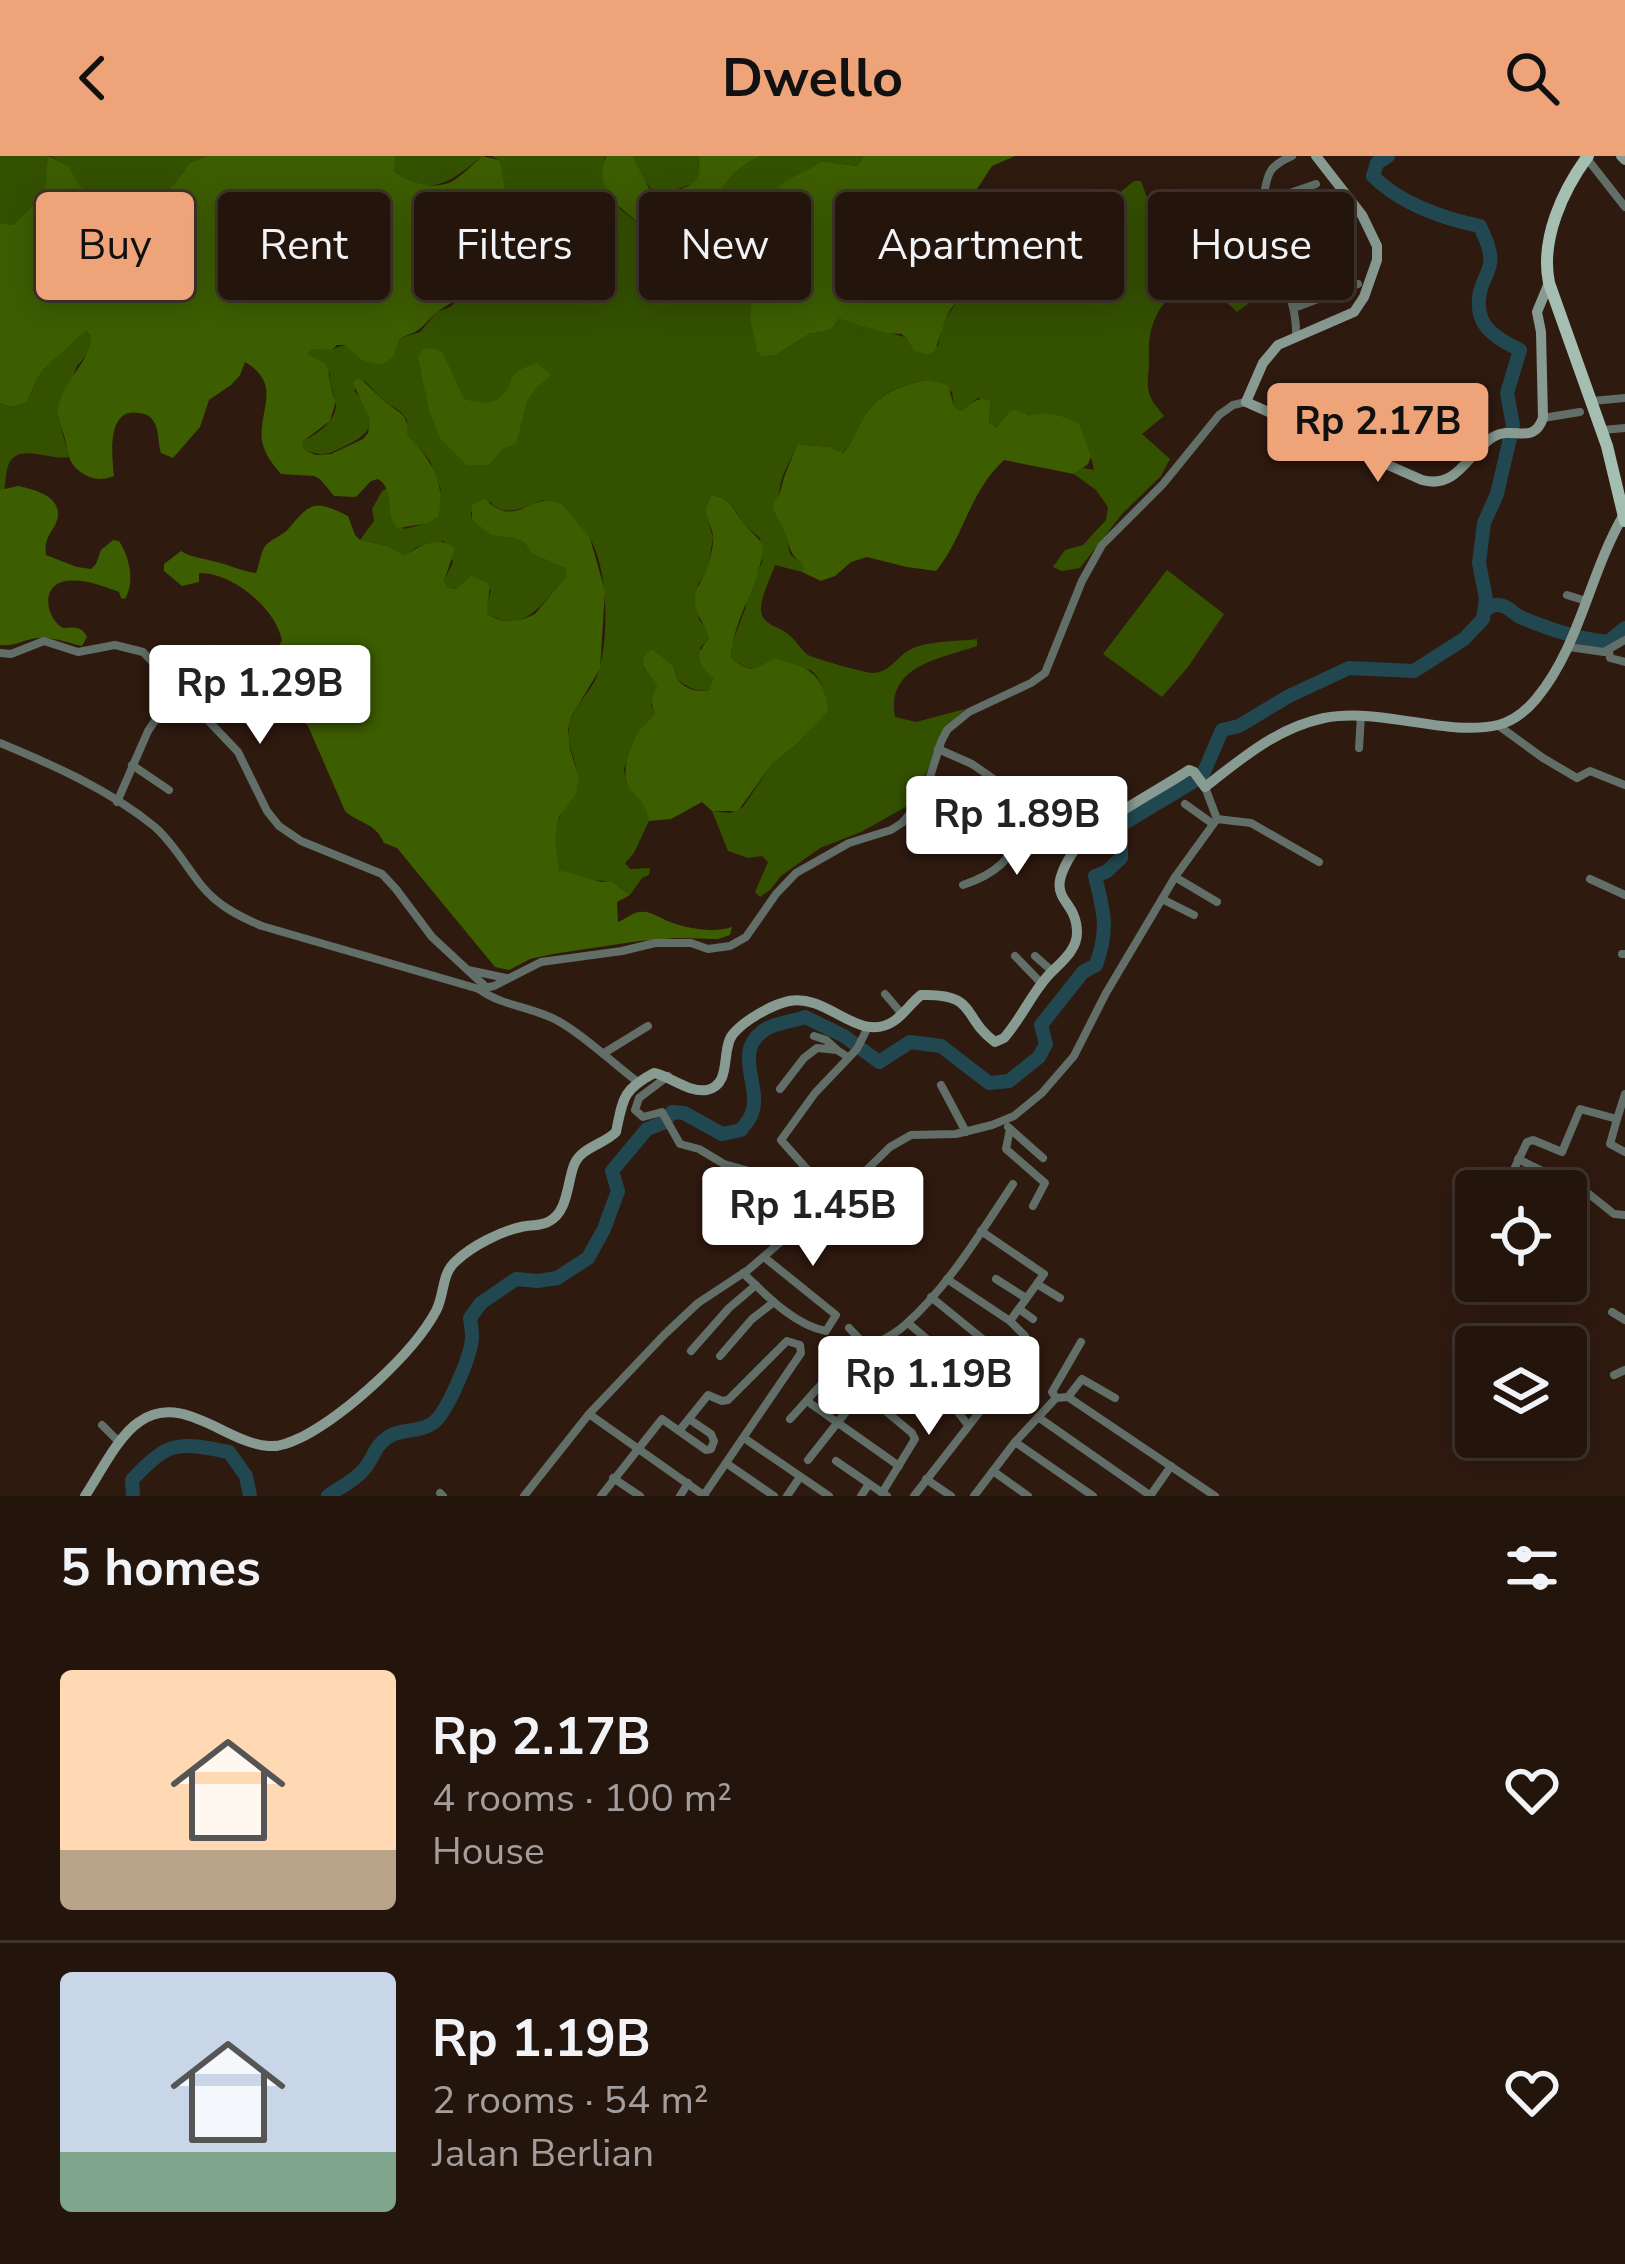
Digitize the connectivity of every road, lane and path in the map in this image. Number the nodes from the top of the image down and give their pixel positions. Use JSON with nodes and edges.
{"nodes":[{"id":1,"x":1292,"y":156,"type":"edge"},
{"id":2,"x":1316,"y":156,"type":"edge"},
{"id":3,"x":1586,"y":157,"type":"edge"},
{"id":4,"x":1271,"y":161,"type":"edge"},
{"id":5,"x":1316,"y":184,"type":"dead end"},
{"id":6,"x":1264,"y":192,"type":"edge"},
{"id":7,"x":1293,"y":192,"type":"edge"},
{"id":8,"x":1625,"y":207,"type":"edge"},
{"id":9,"x":1550,"y":283,"type":"junction"},
{"id":10,"x":1358,"y":284,"type":"dead end"},
{"id":11,"x":1291,"y":300,"type":"edge"},
{"id":12,"x":1294,"y":308,"type":"junction"},
{"id":13,"x":1296,"y":336,"type":"junction"},
{"id":14,"x":1625,"y":398,"type":"edge"},
{"id":15,"x":1592,"y":401,"type":"junction"},
{"id":16,"x":1246,"y":402,"type":"junction"},
{"id":17,"x":1580,"y":412,"type":"dead end"},
{"id":18,"x":1543,"y":418,"type":"junction"},
{"id":19,"x":1625,"y":428,"type":"edge"},
{"id":20,"x":1601,"y":430,"type":"junction"},
{"id":21,"x":1624,"y":519,"type":"edge"},
{"id":22,"x":1567,"y":595,"type":"dead end"},
{"id":23,"x":1586,"y":601,"type":"junction"},
{"id":24,"x":1572,"y":639,"type":"junction"},
{"id":25,"x":1625,"y":640,"type":"edge"},
{"id":26,"x":212,"y":649,"type":"dead end"},
{"id":27,"x":1609,"y":651,"type":"junction"},
{"id":28,"x":0,"y":653,"type":"edge"},
{"id":29,"x":1625,"y":662,"type":"edge"},
{"id":30,"x":177,"y":688,"type":"junction"},
{"id":31,"x":224,"y":710,"type":"dead end"},
{"id":32,"x":1361,"y":716,"type":"junction"},
{"id":33,"x":211,"y":722,"type":"junction"},
{"id":34,"x":1498,"y":725,"type":"junction"},
{"id":35,"x":0,"y":743,"type":"edge"},
{"id":36,"x":1359,"y":748,"type":"dead end"},
{"id":37,"x":938,"y":749,"type":"junction"},
{"id":38,"x":132,"y":765,"type":"junction"},
{"id":39,"x":1201,"y":782,"type":"junction"},
{"id":40,"x":1625,"y":785,"type":"edge"},
{"id":41,"x":169,"y":790,"type":"dead end"},
{"id":42,"x":117,"y":802,"type":"junction"},
{"id":43,"x":1185,"y":804,"type":"dead end"},
{"id":44,"x":1037,"y":812,"type":"junction"},
{"id":45,"x":1215,"y":822,"type":"junction"},
{"id":46,"x":1072,"y":847,"type":"junction"},
{"id":47,"x":1318,"y":862,"type":"dead end"},
{"id":48,"x":1175,"y":877,"type":"junction"},
{"id":49,"x":1590,"y":879,"type":"dead end"},
{"id":50,"x":962,"y":885,"type":"dead end"},
{"id":51,"x":1625,"y":895,"type":"edge"},
{"id":52,"x":1162,"y":899,"type":"junction"},
{"id":53,"x":1217,"y":902,"type":"dead end"},
{"id":54,"x":1194,"y":916,"type":"dead end"},
{"id":55,"x":1015,"y":956,"type":"dead end"},
{"id":56,"x":1035,"y":956,"type":"dead end"},
{"id":57,"x":1050,"y":968,"type":"junction"},
{"id":58,"x":466,"y":969,"type":"junction"},
{"id":59,"x":509,"y":979,"type":"junction"},
{"id":60,"x":1038,"y":982,"type":"junction"},
{"id":61,"x":483,"y":988,"type":"junction"},
{"id":62,"x":885,"y":994,"type":"dead end"},
{"id":63,"x":898,"y":1010,"type":"junction"},
{"id":64,"x":648,"y":1026,"type":"dead end"},
{"id":65,"x":868,"y":1028,"type":"junction"},
{"id":66,"x":814,"y":1036,"type":"dead end"},
{"id":67,"x":837,"y":1050,"type":"junction"},
{"id":68,"x":604,"y":1053,"type":"junction"},
{"id":69,"x":848,"y":1058,"type":"junction"},
{"id":70,"x":668,"y":1076,"type":"junction"},
{"id":71,"x":632,"y":1078,"type":"junction"},
{"id":72,"x":941,"y":1085,"type":"dead end"},
{"id":73,"x":780,"y":1089,"type":"dead end"},
{"id":74,"x":1625,"y":1094,"type":"edge"},
{"id":75,"x":1617,"y":1119,"type":"junction"},
{"id":76,"x":1007,"y":1125,"type":"junction"},
{"id":77,"x":966,"y":1132,"type":"junction"},
{"id":78,"x":1625,"y":1151,"type":"edge"},
{"id":79,"x":1043,"y":1158,"type":"dead end"},
{"id":80,"x":1518,"y":1160,"type":"junction"},
{"id":81,"x":1513,"y":1170,"type":"edge"},
{"id":82,"x":1013,"y":1184,"type":"dead end"},
{"id":83,"x":835,"y":1201,"type":"junction"},
{"id":84,"x":1033,"y":1207,"type":"dead end"},
{"id":85,"x":1625,"y":1215,"type":"edge"},
{"id":86,"x":803,"y":1223,"type":"junction"},
{"id":87,"x":980,"y":1231,"type":"junction"},
{"id":88,"x":764,"y":1257,"type":"junction"},
{"id":89,"x":742,"y":1273,"type":"junction"},
{"id":90,"x":996,"y":1279,"type":"dead end"},
{"id":91,"x":947,"y":1280,"type":"junction"},
{"id":92,"x":1037,"y":1284,"type":"junction"},
{"id":93,"x":756,"y":1285,"type":"junction"},
{"id":94,"x":931,"y":1297,"type":"junction"},
{"id":95,"x":1026,"y":1298,"type":"junction"},
{"id":96,"x":1060,"y":1298,"type":"dead end"},
{"id":97,"x":774,"y":1302,"type":"junction"},
{"id":98,"x":1018,"y":1309,"type":"junction"},
{"id":99,"x":1612,"y":1312,"type":"dead end"},
{"id":100,"x":1033,"y":1319,"type":"dead end"},
{"id":101,"x":1625,"y":1320,"type":"edge"},
{"id":102,"x":1010,"y":1321,"type":"junction"},
{"id":103,"x":908,"y":1323,"type":"junction"},
{"id":104,"x":849,"y":1328,"type":"dead end"},
{"id":105,"x":886,"y":1341,"type":"junction"},
{"id":106,"x":1082,"y":1342,"type":"dead end"},
{"id":107,"x":868,"y":1348,"type":"junction"},
{"id":108,"x":691,"y":1352,"type":"dead end"},
{"id":109,"x":720,"y":1356,"type":"dead end"},
{"id":110,"x":1006,"y":1358,"type":"junction"},
{"id":111,"x":1625,"y":1370,"type":"edge"},
{"id":112,"x":1614,"y":1375,"type":"dead end"},
{"id":113,"x":981,"y":1385,"type":"junction"},
{"id":114,"x":1062,"y":1398,"type":"junction"},
{"id":115,"x":1115,"y":1398,"type":"dead end"},
{"id":116,"x":807,"y":1401,"type":"junction"},
{"id":117,"x":959,"y":1412,"type":"junction"},
{"id":118,"x":589,"y":1414,"type":"junction"},
{"id":119,"x":1038,"y":1418,"type":"junction"},
{"id":120,"x":689,"y":1419,"type":"junction"},
{"id":121,"x":790,"y":1419,"type":"dead end"},
{"id":122,"x":838,"y":1423,"type":"junction"},
{"id":123,"x":102,"y":1425,"type":"dead end"},
{"id":124,"x":968,"y":1425,"type":"junction"},
{"id":125,"x":679,"y":1431,"type":"junction"},
{"id":126,"x":744,"y":1438,"type":"junction"},
{"id":127,"x":1015,"y":1442,"type":"junction"},
{"id":128,"x":120,"y":1444,"type":"junction"},
{"id":129,"x":639,"y":1448,"type":"junction"},
{"id":130,"x":808,"y":1460,"type":"dead end"},
{"id":131,"x":836,"y":1461,"type":"dead end"},
{"id":132,"x":726,"y":1463,"type":"junction"},
{"id":133,"x":899,"y":1466,"type":"junction"},
{"id":134,"x":1172,"y":1466,"type":"junction"},
{"id":135,"x":993,"y":1471,"type":"junction"},
{"id":136,"x":800,"y":1477,"type":"junction"},
{"id":137,"x":613,"y":1478,"type":"junction"},
{"id":138,"x":926,"y":1479,"type":"junction"},
{"id":139,"x":688,"y":1484,"type":"junction"},
{"id":140,"x":869,"y":1484,"type":"junction"},
{"id":141,"x":884,"y":1494,"type":"edge"},
{"id":142,"x":85,"y":1496,"type":"edge"},
{"id":143,"x":524,"y":1496,"type":"edge"},
{"id":144,"x":601,"y":1496,"type":"edge"},
{"id":145,"x":640,"y":1496,"type":"edge"},
{"id":146,"x":680,"y":1496,"type":"edge"},
{"id":147,"x":704,"y":1496,"type":"edge"},
{"id":148,"x":774,"y":1496,"type":"edge"},
{"id":149,"x":787,"y":1496,"type":"edge"},
{"id":150,"x":829,"y":1496,"type":"edge"},
{"id":151,"x":861,"y":1496,"type":"edge"},
{"id":152,"x":914,"y":1496,"type":"edge"},
{"id":153,"x":951,"y":1496,"type":"edge"},
{"id":154,"x":974,"y":1496,"type":"edge"},
{"id":155,"x":1028,"y":1496,"type":"edge"},
{"id":156,"x":1093,"y":1496,"type":"edge"},
{"id":157,"x":1151,"y":1496,"type":"edge"},
{"id":158,"x":1215,"y":1496,"type":"edge"}],
"edges":[{"from":1,"to":4,"type":"street"},
{"from":2,"to":13,"type":"street"},
{"from":3,"to":8,"type":"street"},
{"from":3,"to":9,"type":"main road"},
{"from":4,"to":6,"type":"street"},
{"from":5,"to":7,"type":"street"},
{"from":9,"to":15,"type":"main road"},
{"from":9,"to":18,"type":"street"},
{"from":10,"to":12,"type":"street"},
{"from":11,"to":12,"type":"street"},
{"from":12,"to":13,"type":"street"},
{"from":13,"to":16,"type":"street"},
{"from":14,"to":15,"type":"street"},
{"from":15,"to":20,"type":"main road"},
{"from":16,"to":18,"type":"street"},
{"from":16,"to":37,"type":"street"},
{"from":17,"to":18,"type":"street"},
{"from":19,"to":20,"type":"street"},
{"from":20,"to":21,"type":"main road"},
{"from":21,"to":23,"type":"street"},
{"from":22,"to":23,"type":"street"},
{"from":23,"to":24,"type":"street"},
{"from":24,"to":27,"type":"street"},
{"from":24,"to":34,"type":"street"},
{"from":25,"to":27,"type":"street"},
{"from":26,"to":30,"type":"street"},
{"from":27,"to":29,"type":"street"},
{"from":28,"to":30,"type":"street"},
{"from":30,"to":33,"type":"street"},
{"from":30,"to":38,"type":"street"},
{"from":31,"to":33,"type":"street"},
{"from":32,"to":34,"type":"street"},
{"from":32,"to":36,"type":"street"},
{"from":32,"to":39,"type":"street"},
{"from":33,"to":58,"type":"street"},
{"from":34,"to":40,"type":"street"},
{"from":35,"to":42,"type":"street"},
{"from":37,"to":44,"type":"street"},
{"from":37,"to":59,"type":"street"},
{"from":38,"to":41,"type":"street"},
{"from":38,"to":42,"type":"street"},
{"from":39,"to":45,"type":"street"},
{"from":39,"to":46,"type":"street"},
{"from":42,"to":61,"type":"street"},
{"from":43,"to":45,"type":"street"},
{"from":44,"to":46,"type":"street"},
{"from":44,"to":50,"type":"street"},
{"from":45,"to":47,"type":"street"},
{"from":45,"to":48,"type":"street"},
{"from":46,"to":57,"type":"street"},
{"from":48,"to":52,"type":"street"},
{"from":48,"to":53,"type":"street"},
{"from":49,"to":51,"type":"street"},
{"from":52,"to":54,"type":"street"},
{"from":52,"to":76,"type":"street"},
{"from":55,"to":60,"type":"street"},
{"from":56,"to":57,"type":"street"},
{"from":57,"to":60,"type":"street"},
{"from":58,"to":59,"type":"street"},
{"from":58,"to":61,"type":"street"},
{"from":59,"to":61,"type":"street"},
{"from":60,"to":63,"type":"street"},
{"from":61,"to":68,"type":"street"},
{"from":62,"to":63,"type":"street"},
{"from":63,"to":65,"type":"street"},
{"from":64,"to":68,"type":"street"},
{"from":65,"to":69,"type":"street"},
{"from":65,"to":70,"type":"street"},
{"from":66,"to":67,"type":"street"},
{"from":67,"to":69,"type":"street"},
{"from":67,"to":73,"type":"street"},
{"from":68,"to":71,"type":"street"},
{"from":69,"to":83,"type":"street"},
{"from":70,"to":71,"type":"street"},
{"from":70,"to":86,"type":"street"},
{"from":71,"to":128,"type":"street"},
{"from":72,"to":77,"type":"street"},
{"from":74,"to":75,"type":"street"},
{"from":75,"to":78,"type":"street"},
{"from":75,"to":80,"type":"street"},
{"from":76,"to":77,"type":"street"},
{"from":76,"to":79,"type":"street"},
{"from":76,"to":84,"type":"street"},
{"from":77,"to":83,"type":"street"},
{"from":80,"to":81,"type":"street"},
{"from":80,"to":85,"type":"street"},
{"from":82,"to":87,"type":"street"},
{"from":83,"to":86,"type":"street"},
{"from":86,"to":88,"type":"street"},
{"from":87,"to":91,"type":"street"},
{"from":87,"to":92,"type":"street"},
{"from":88,"to":89,"type":"street"},
{"from":88,"to":97,"type":"street"},
{"from":89,"to":93,"type":"street"},
{"from":89,"to":118,"type":"street"},
{"from":90,"to":95,"type":"street"},
{"from":91,"to":94,"type":"street"},
{"from":91,"to":102,"type":"street"},
{"from":92,"to":95,"type":"street"},
{"from":92,"to":96,"type":"street"},
{"from":93,"to":97,"type":"street"},
{"from":93,"to":108,"type":"street"},
{"from":94,"to":103,"type":"street"},
{"from":94,"to":110,"type":"street"},
{"from":95,"to":98,"type":"street"},
{"from":97,"to":109,"type":"street"},
{"from":98,"to":100,"type":"street"},
{"from":98,"to":102,"type":"street"},
{"from":99,"to":101,"type":"street"},
{"from":102,"to":110,"type":"street"},
{"from":103,"to":105,"type":"street"},
{"from":103,"to":113,"type":"street"},
{"from":104,"to":107,"type":"street"},
{"from":105,"to":107,"type":"street"},
{"from":105,"to":117,"type":"street"},
{"from":106,"to":114,"type":"street"},
{"from":107,"to":116,"type":"street"},
{"from":110,"to":113,"type":"street"},
{"from":110,"to":124,"type":"street"},
{"from":111,"to":112,"type":"street"},
{"from":113,"to":117,"type":"street"},
{"from":114,"to":115,"type":"street"},
{"from":114,"to":119,"type":"street"},
{"from":114,"to":134,"type":"street"},
{"from":116,"to":121,"type":"street"},
{"from":116,"to":122,"type":"street"},
{"from":117,"to":124,"type":"street"},
{"from":118,"to":129,"type":"street"},
{"from":118,"to":143,"type":"street"},
{"from":119,"to":127,"type":"street"},
{"from":119,"to":157,"type":"street"},
{"from":120,"to":125,"type":"street"},
{"from":120,"to":125,"type":"street"},
{"from":120,"to":126,"type":"street"},
{"from":122,"to":130,"type":"street"},
{"from":122,"to":133,"type":"street"},
{"from":122,"to":133,"type":"street"},
{"from":123,"to":128,"type":"street"},
{"from":124,"to":138,"type":"street"},
{"from":125,"to":129,"type":"street"},
{"from":126,"to":132,"type":"street"},
{"from":126,"to":136,"type":"street"},
{"from":127,"to":135,"type":"street"},
{"from":127,"to":156,"type":"street"},
{"from":128,"to":142,"type":"street"},
{"from":129,"to":137,"type":"street"},
{"from":129,"to":139,"type":"street"},
{"from":131,"to":140,"type":"street"},
{"from":132,"to":147,"type":"street"},
{"from":132,"to":148,"type":"street"},
{"from":133,"to":141,"type":"street"},
{"from":134,"to":157,"type":"street"},
{"from":134,"to":158,"type":"street"},
{"from":135,"to":154,"type":"street"},
{"from":135,"to":155,"type":"street"},
{"from":136,"to":149,"type":"street"},
{"from":136,"to":150,"type":"street"},
{"from":137,"to":144,"type":"street"},
{"from":137,"to":145,"type":"street"},
{"from":138,"to":152,"type":"street"},
{"from":138,"to":153,"type":"street"},
{"from":139,"to":146,"type":"street"},
{"from":139,"to":147,"type":"street"},
{"from":140,"to":141,"type":"street"},
{"from":140,"to":151,"type":"street"}]}
